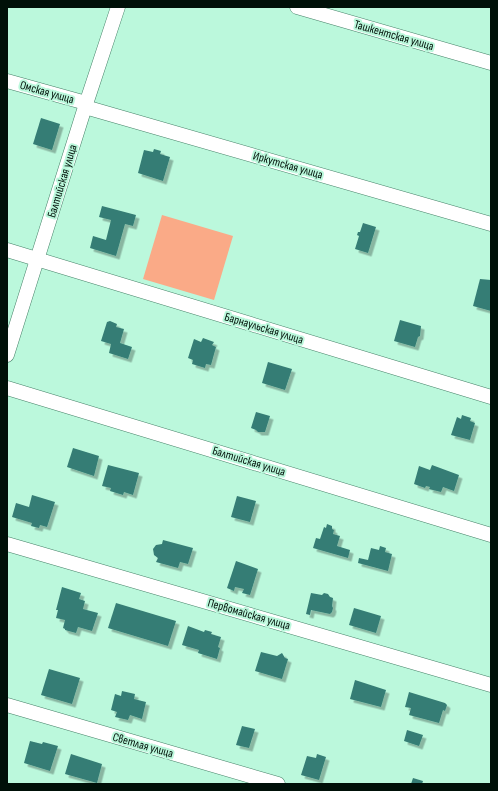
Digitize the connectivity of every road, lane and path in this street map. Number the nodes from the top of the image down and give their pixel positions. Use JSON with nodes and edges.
{"nodes":[{"id":1,"x":118,"y":7,"type":"edge"},
{"id":2,"x":297,"y":7,"type":"edge"},
{"id":3,"x":331,"y":12,"type":"edge"},
{"id":4,"x":491,"y":63,"type":"edge"},
{"id":5,"x":7,"y":81,"type":"edge"},
{"id":6,"x":86,"y":105,"type":"junction"},
{"id":7,"x":491,"y":224,"type":"edge"},
{"id":8,"x":7,"y":250,"type":"edge"},
{"id":9,"x":38,"y":259,"type":"junction"},
{"id":10,"x":7,"y":355,"type":"edge"},
{"id":11,"x":7,"y":388,"type":"edge"},
{"id":12,"x":491,"y":396,"type":"edge"},
{"id":13,"x":491,"y":535,"type":"edge"},
{"id":14,"x":7,"y":544,"type":"edge"},
{"id":15,"x":491,"y":685,"type":"edge"},
{"id":16,"x":7,"y":705,"type":"edge"},
{"id":17,"x":278,"y":784,"type":"edge"}],
"edges":[{"from":1,"to":6,"type":"street","name":"Балтийская улица"},
{"from":2,"to":3,"type":"street","name":"Ташкентская улица"},
{"from":3,"to":4,"type":"street","name":"Ташкентская улица"},
{"from":5,"to":6,"type":"street","name":"Омская улица"},
{"from":6,"to":7,"type":"street","name":"Иркутская улица"},
{"from":6,"to":9,"type":"street","name":"Балтийская улица"},
{"from":8,"to":9,"type":"street","name":"Барнаульская улица"},
{"from":9,"to":10,"type":"street","name":"Балтийская улица"},
{"from":9,"to":12,"type":"street","name":"Барнаульская улица"},
{"from":11,"to":13,"type":"street","name":"Балтийская улица"},
{"from":14,"to":15,"type":"street","name":"Первомайская улица"},
{"from":16,"to":17,"type":"street","name":"Светлая улица"}]}
